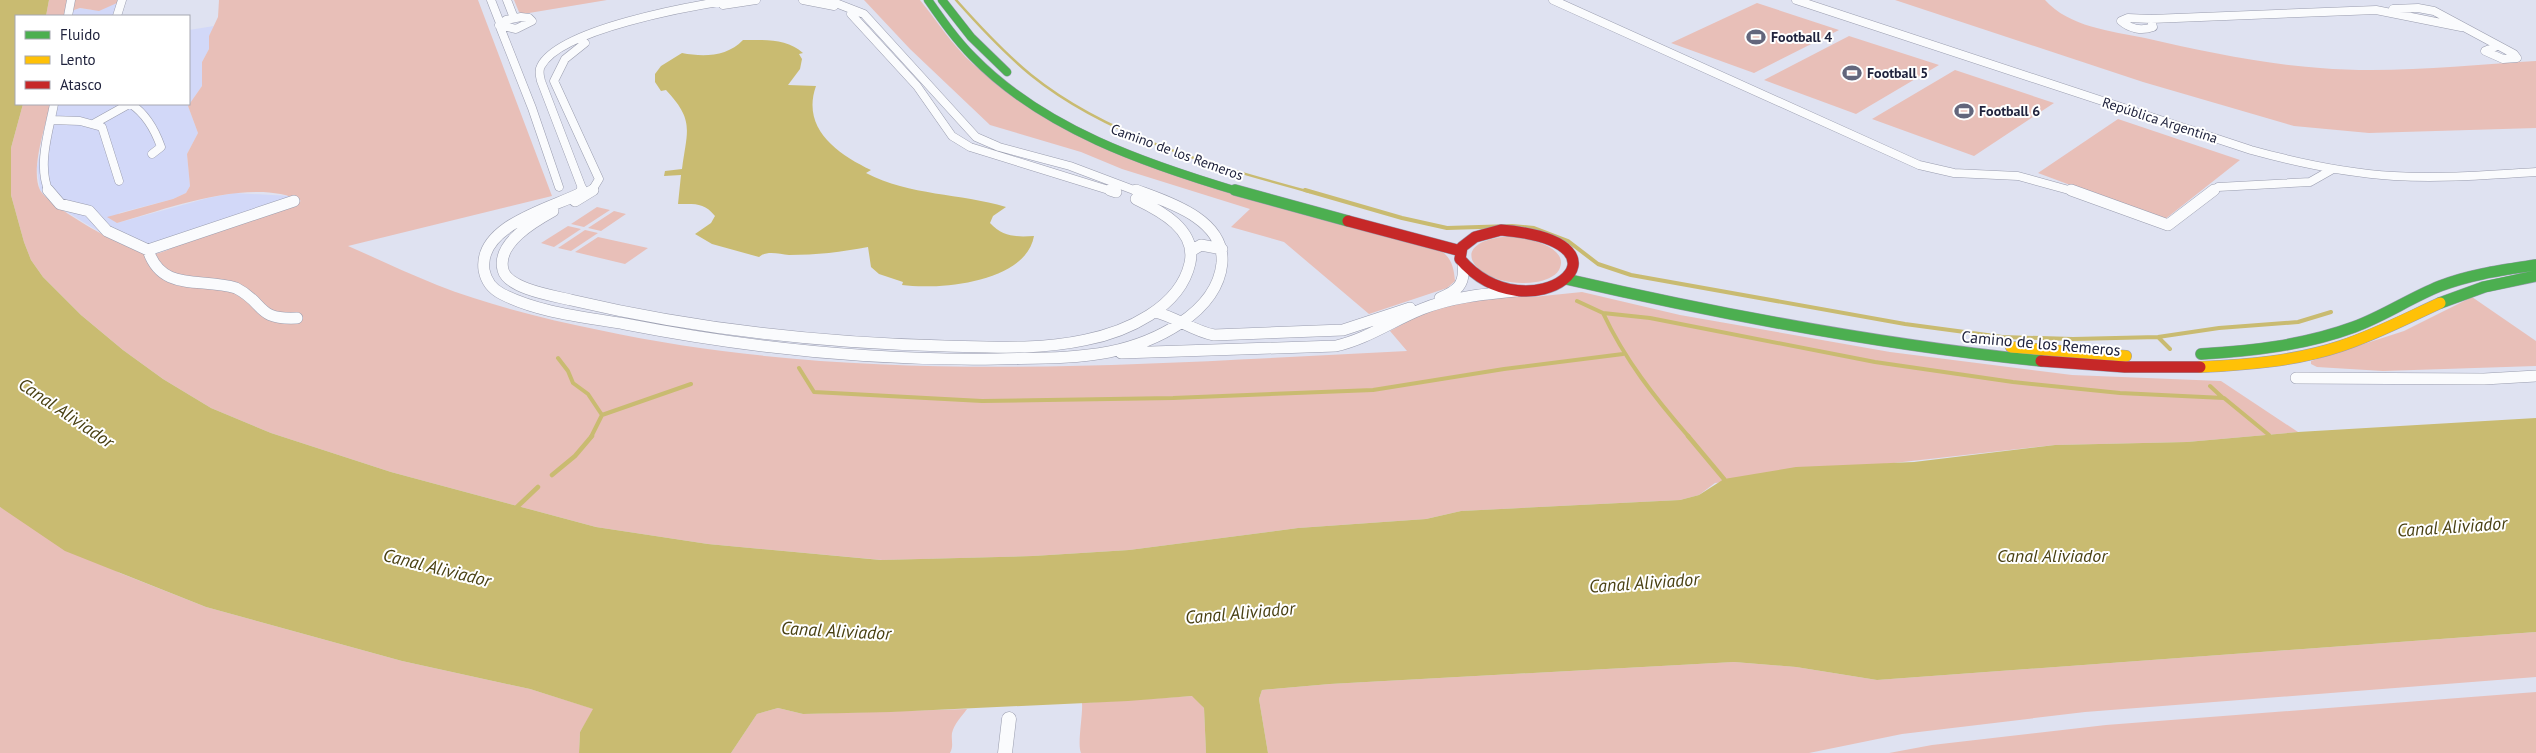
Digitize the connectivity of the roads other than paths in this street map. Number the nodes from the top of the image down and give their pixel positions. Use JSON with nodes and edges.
{"nodes":[{"id":1,"x":71,"y":0,"type":"edge"},
{"id":2,"x":122,"y":0,"type":"edge"},
{"id":3,"x":491,"y":0,"type":"edge"},
{"id":4,"x":507,"y":0,"type":"edge"},
{"id":5,"x":731,"y":0,"type":"edge"},
{"id":6,"x":756,"y":0,"type":"edge"},
{"id":7,"x":803,"y":0,"type":"edge"},
{"id":8,"x":828,"y":0,"type":"edge"},
{"id":9,"x":928,"y":0,"type":"edge"},
{"id":10,"x":942,"y":0,"type":"edge"},
{"id":11,"x":1553,"y":0,"type":"edge"},
{"id":12,"x":1796,"y":0,"type":"edge"},
{"id":13,"x":2420,"y":4,"type":"edge"},
{"id":14,"x":2376,"y":10,"type":"junction"},
{"id":15,"x":68,"y":15,"type":"edge"},
{"id":16,"x":117,"y":15,"type":"edge"},
{"id":17,"x":514,"y":18,"type":"junction"},
{"id":18,"x":2151,"y":19,"type":"dead end"},
{"id":19,"x":500,"y":25,"type":"junction"},
{"id":20,"x":2462,"y":27,"type":"junction"},
{"id":21,"x":2497,"y":46,"type":"dead end"},
{"id":22,"x":563,"y":48,"type":"junction"},
{"id":23,"x":575,"y":50,"type":"junction"},
{"id":24,"x":543,"y":63,"type":"junction"},
{"id":25,"x":560,"y":64,"type":"junction"},
{"id":26,"x":1020,"y":82,"type":"dead end"},
{"id":27,"x":1052,"y":103,"type":"dead end"},
{"id":28,"x":54,"y":105,"type":"edge"},
{"id":29,"x":128,"y":105,"type":"edge"},
{"id":30,"x":131,"y":105,"type":"edge"},
{"id":31,"x":52,"y":120,"type":"junction"},
{"id":32,"x":95,"y":123,"type":"junction"},
{"id":33,"x":152,"y":154,"type":"dead end"},
{"id":34,"x":2333,"y":169,"type":"junction"},
{"id":35,"x":2536,"y":172,"type":"edge"},
{"id":36,"x":119,"y":181,"type":"dead end"},
{"id":37,"x":559,"y":187,"type":"dead end"},
{"id":38,"x":294,"y":201,"type":"dead end"},
{"id":39,"x":1214,"y":234,"type":"junction"},
{"id":40,"x":1187,"y":239,"type":"junction"},
{"id":41,"x":1463,"y":247,"type":"junction"},
{"id":42,"x":1222,"y":249,"type":"junction"},
{"id":43,"x":148,"y":250,"type":"junction"},
{"id":44,"x":1190,"y":251,"type":"junction"},
{"id":45,"x":2536,"y":265,"type":"edge"},
{"id":46,"x":1462,"y":266,"type":"junction"},
{"id":47,"x":1569,"y":275,"type":"junction"},
{"id":48,"x":2536,"y":276,"type":"edge"},
{"id":49,"x":1526,"y":291,"type":"junction"},
{"id":50,"x":1155,"y":312,"type":"junction"},
{"id":51,"x":297,"y":318,"type":"dead end"},
{"id":52,"x":1183,"y":322,"type":"junction"},
{"id":53,"x":1118,"y":330,"type":"junction"},
{"id":54,"x":1127,"y":348,"type":"junction"},
{"id":55,"x":1139,"y":352,"type":"junction"},
{"id":56,"x":1095,"y":354,"type":"junction"},
{"id":57,"x":2536,"y":376,"type":"edge"},
{"id":58,"x":2296,"y":378,"type":"dead end"},
{"id":59,"x":1009,"y":718,"type":"dead end"},
{"id":60,"x":1006,"y":753,"type":"edge"}],
"edges":[{"from":1,"to":15,"type":"street"},
{"from":2,"to":16,"type":"street"},
{"from":3,"to":19,"type":"street"},
{"from":4,"to":17,"type":"street"},
{"from":5,"to":22,"type":"street"},
{"from":6,"to":23,"type":"street"},
{"from":7,"to":40,"type":"street"},
{"from":8,"to":39,"type":"street"},
{"from":9,"to":41,"type":"main road","name":"Camino de los Remeros"},
{"from":10,"to":26,"type":"main road"},
{"from":11,"to":34,"type":"street"},
{"from":12,"to":34,"type":"street","name":"República Argentina"},
{"from":13,"to":14,"type":"street"},
{"from":13,"to":20,"type":"street"},
{"from":14,"to":18,"type":"street"},
{"from":14,"to":20,"type":"street"},
{"from":17,"to":19,"type":"street"},
{"from":17,"to":19,"type":"street"},
{"from":19,"to":37,"type":"street"},
{"from":20,"to":21,"type":"street"},
{"from":22,"to":23,"type":"street"},
{"from":22,"to":24,"type":"street"},
{"from":23,"to":25,"type":"street"},
{"from":24,"to":25,"type":"street"},
{"from":24,"to":56,"type":"street"},
{"from":25,"to":53,"type":"street"},
{"from":27,"to":41,"type":"main road","name":"Camino de los Remeros"},
{"from":28,"to":31,"type":"street"},
{"from":29,"to":32,"type":"street"},
{"from":30,"to":33,"type":"street"},
{"from":31,"to":32,"type":"street"},
{"from":31,"to":43,"type":"street"},
{"from":32,"to":36,"type":"street"},
{"from":34,"to":35,"type":"street","name":"República Argentina"},
{"from":38,"to":43,"type":"street"},
{"from":39,"to":40,"type":"street"},
{"from":39,"to":42,"type":"street"},
{"from":40,"to":44,"type":"street"},
{"from":41,"to":46,"type":"main road"},
{"from":41,"to":47,"type":"main road"},
{"from":42,"to":44,"type":"street"},
{"from":42,"to":52,"type":"street"},
{"from":43,"to":51,"type":"street"},
{"from":44,"to":50,"type":"street"},
{"from":45,"to":47,"type":"main road","name":"Camino de los Remeros"},
{"from":46,"to":49,"type":"main road"},
{"from":46,"to":52,"type":"street"},
{"from":47,"to":48,"type":"main road","name":"Camino de los Remeros"},
{"from":47,"to":49,"type":"main road"},
{"from":49,"to":55,"type":"street"},
{"from":50,"to":52,"type":"street"},
{"from":50,"to":53,"type":"street"},
{"from":52,"to":54,"type":"street"},
{"from":53,"to":54,"type":"street"},
{"from":54,"to":55,"type":"street"},
{"from":54,"to":56,"type":"street"},
{"from":55,"to":56,"type":"street"},
{"from":57,"to":58,"type":"street"},
{"from":59,"to":60,"type":"street"}]}
